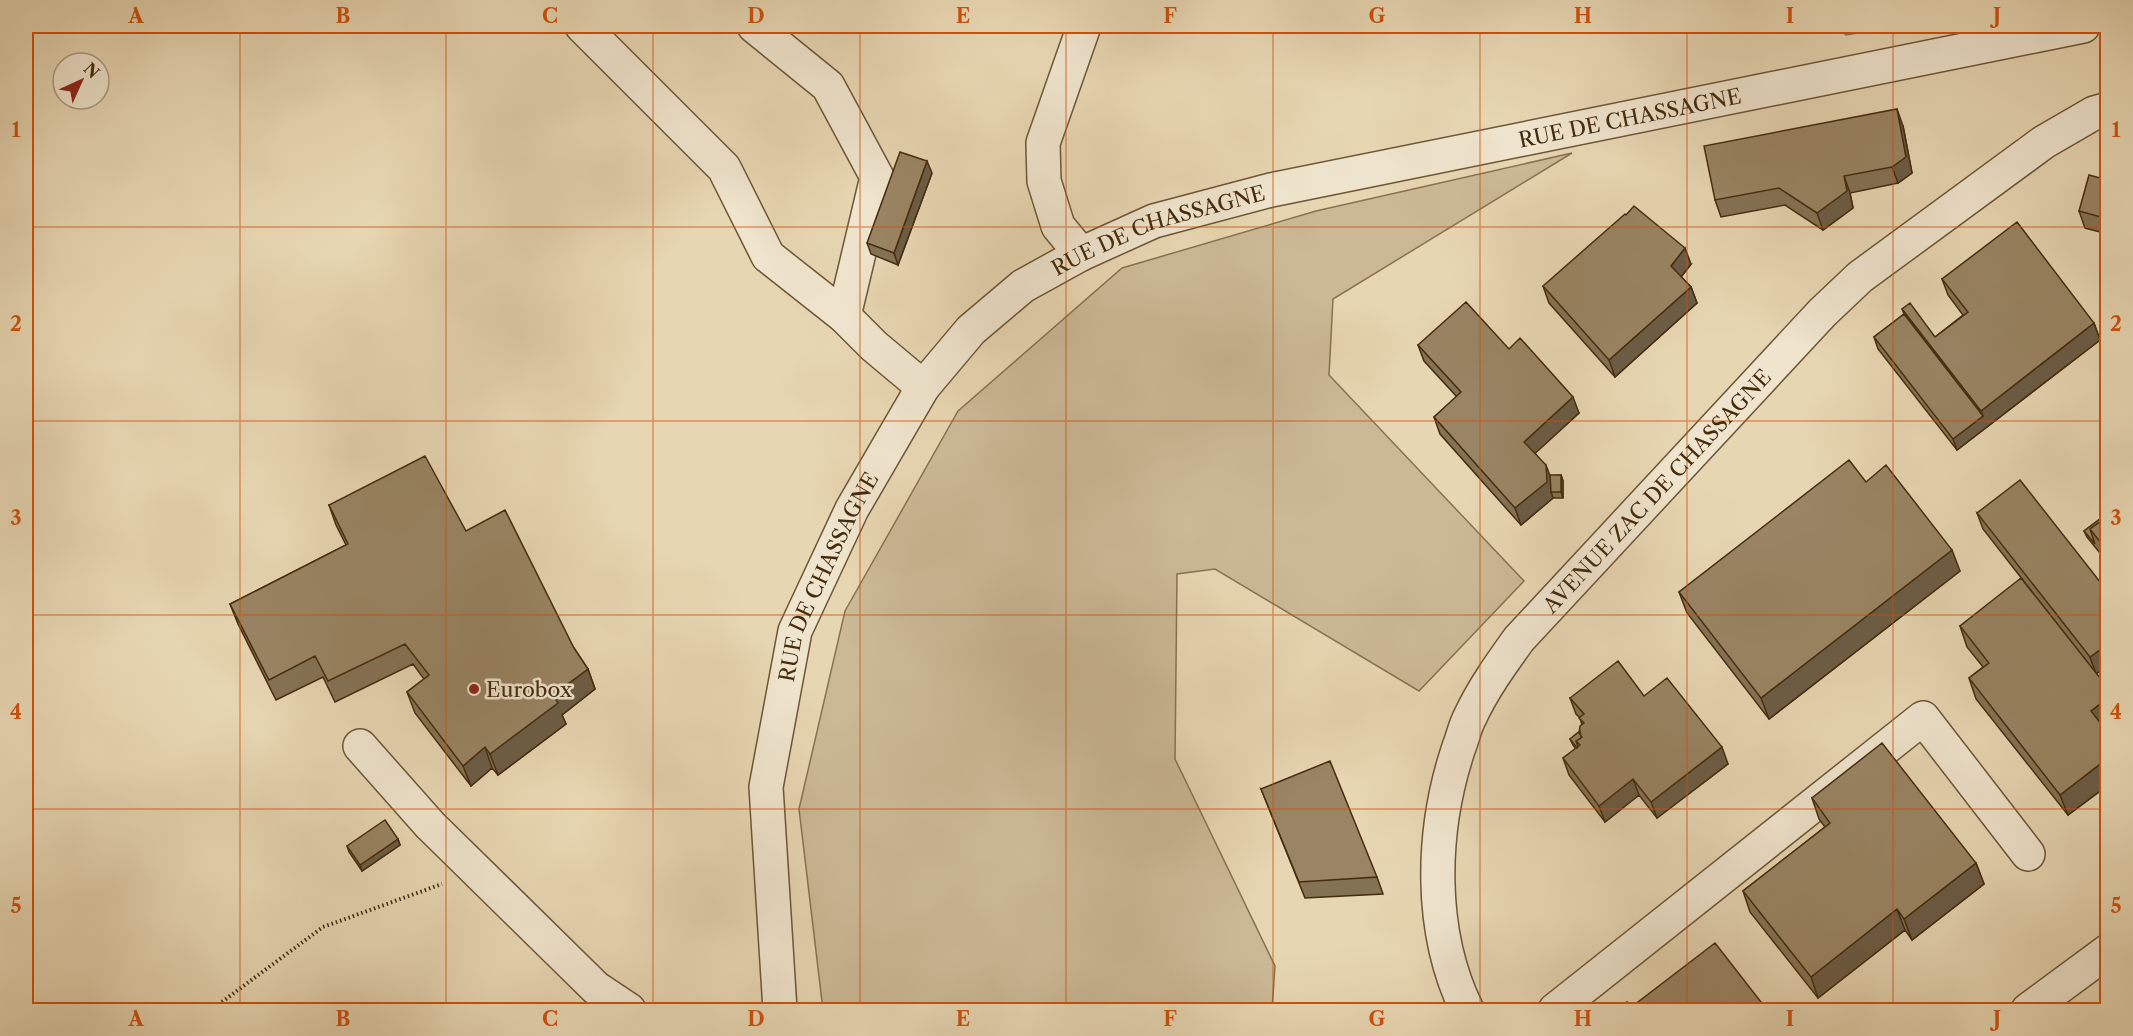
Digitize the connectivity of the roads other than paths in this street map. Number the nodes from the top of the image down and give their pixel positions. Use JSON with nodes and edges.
{"nodes":[{"id":1,"x":582,"y":26,"type":"edge"},
{"id":2,"x":754,"y":26,"type":"edge"},
{"id":3,"x":1084,"y":26,"type":"edge"},
{"id":4,"x":2083,"y":26,"type":"edge"},
{"id":5,"x":2108,"y":109,"type":"edge"},
{"id":6,"x":1082,"y":254,"type":"junction"},
{"id":7,"x":844,"y":316,"type":"junction"},
{"id":8,"x":923,"y":387,"type":"junction"},
{"id":9,"x":360,"y":746,"type":"dead end"},
{"id":10,"x":2028,"y":854,"type":"dead end"},
{"id":11,"x":2108,"y":951,"type":"edge"},
{"id":12,"x":628,"y":1011,"type":"edge"},
{"id":13,"x":780,"y":1011,"type":"edge"},
{"id":14,"x":1467,"y":1011,"type":"edge"},
{"id":15,"x":1555,"y":1011,"type":"edge"},
{"id":16,"x":2028,"y":1011,"type":"edge"}],
"edges":[{"from":1,"to":7,"type":"street"},
{"from":2,"to":7,"type":"street"},
{"from":3,"to":6,"type":"street"},
{"from":4,"to":6,"type":"street","name":"RUE DE CHASSAGNE"},
{"from":5,"to":14,"type":"street","name":"AVENUE ZAC DE CHASSAGNE"},
{"from":6,"to":8,"type":"street","name":"RUE DE CHASSAGNE"},
{"from":7,"to":8,"type":"street"},
{"from":8,"to":13,"type":"street","name":"RUE DE CHASSAGNE"},
{"from":9,"to":12,"type":"street"},
{"from":10,"to":15,"type":"street"},
{"from":11,"to":16,"type":"street"}]}
